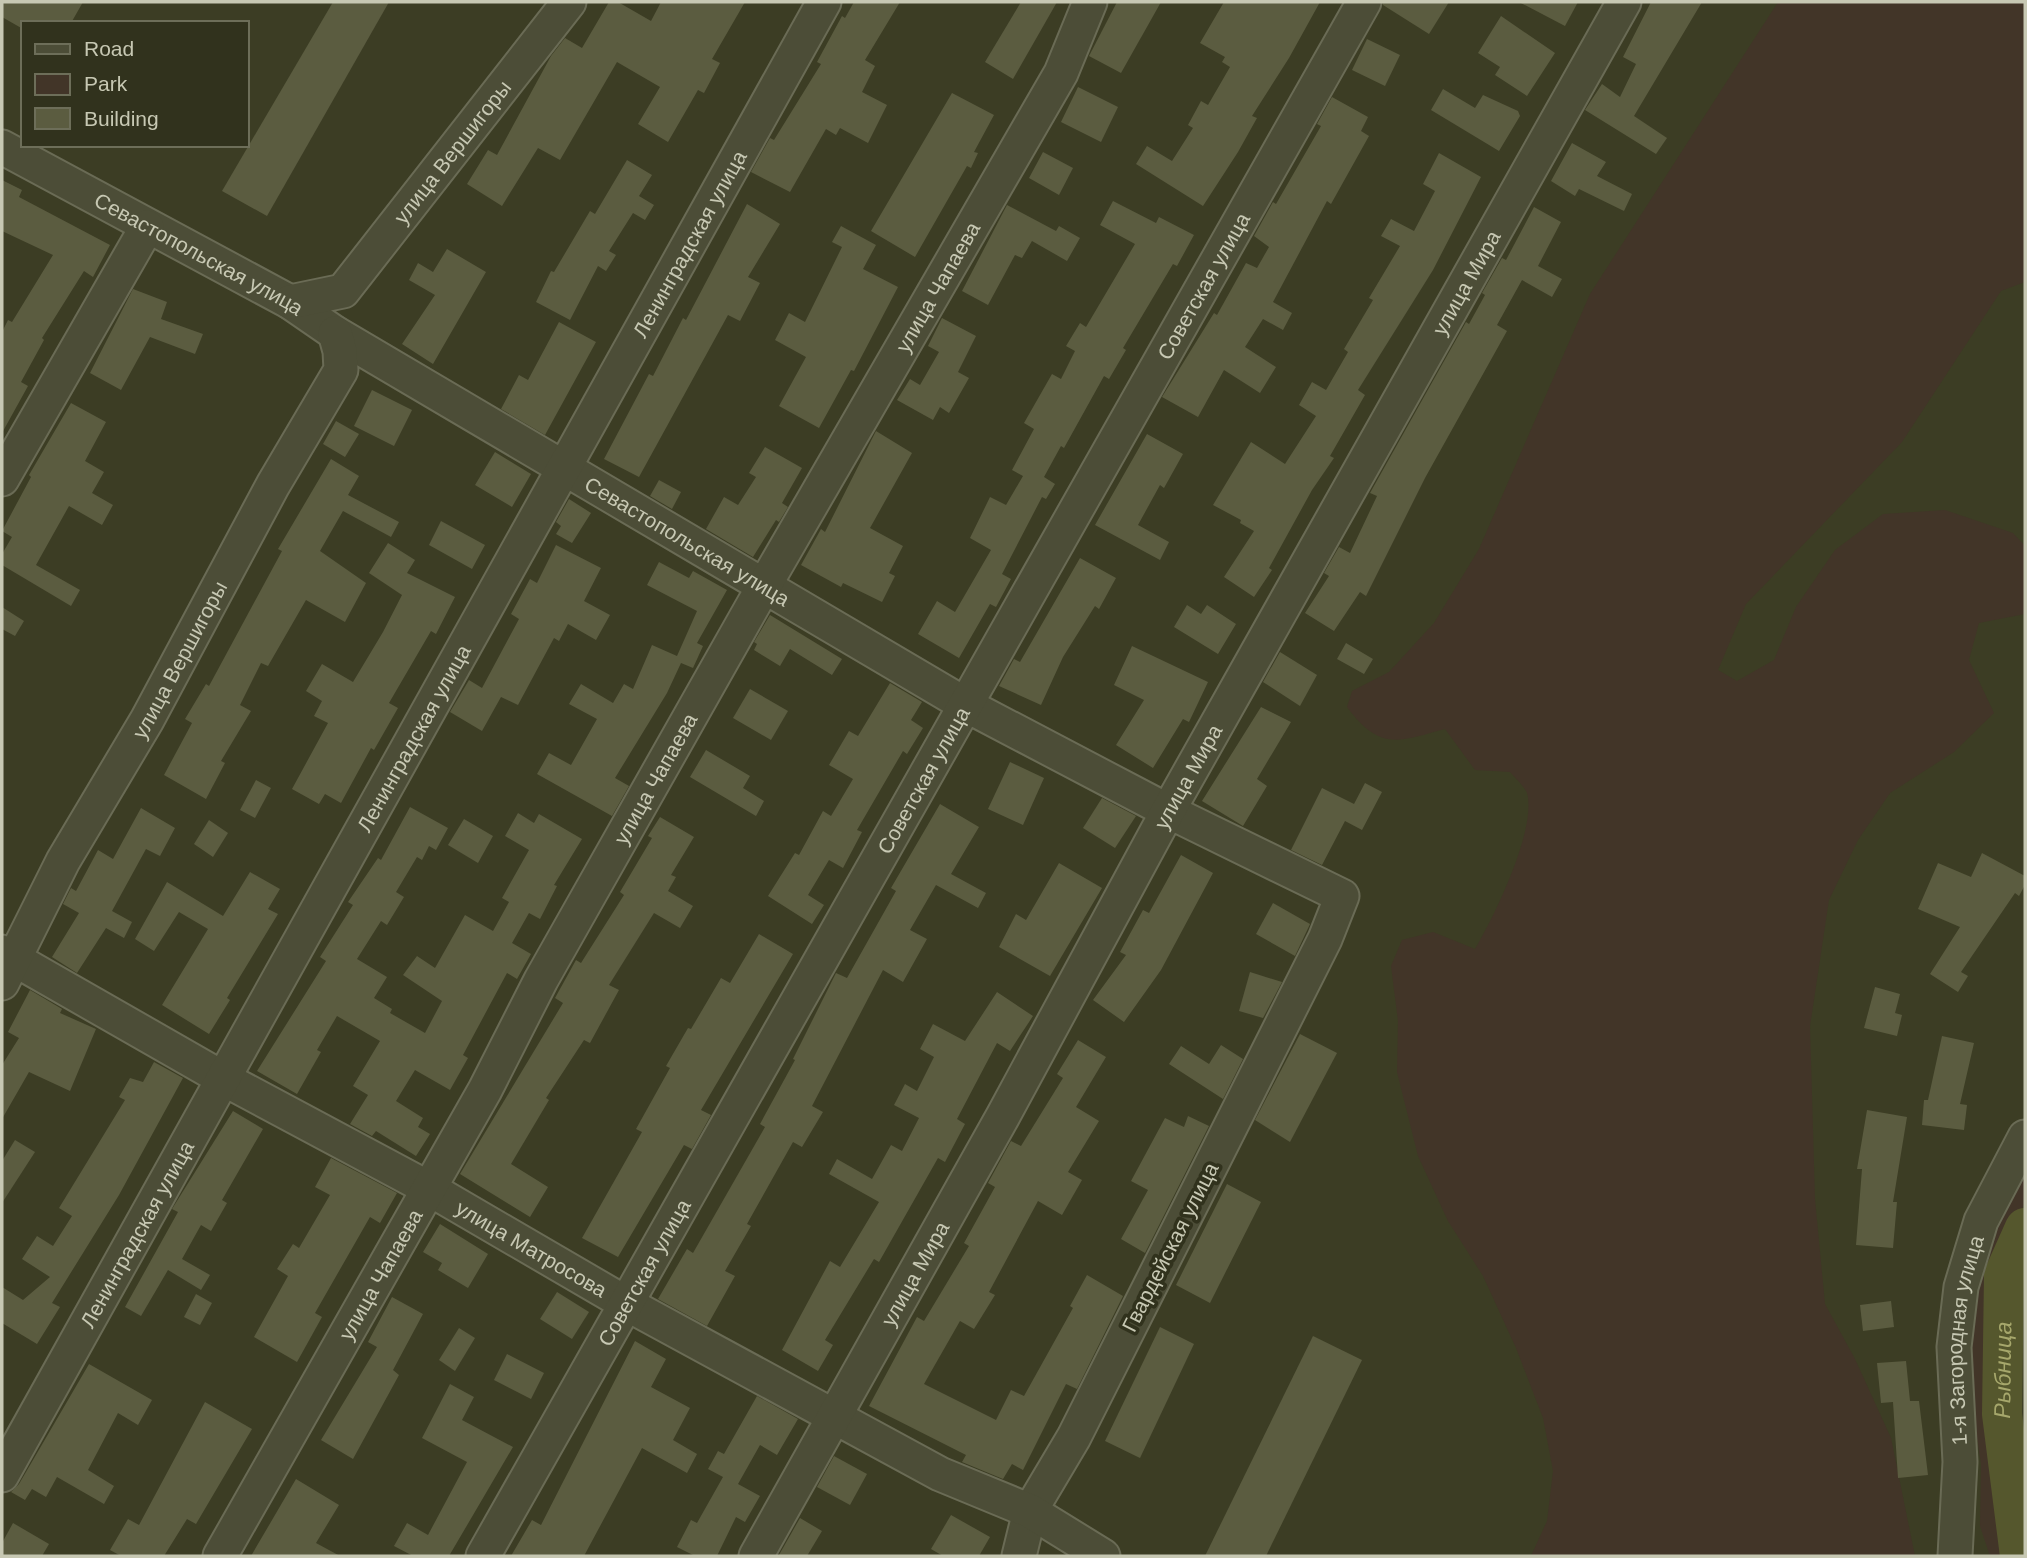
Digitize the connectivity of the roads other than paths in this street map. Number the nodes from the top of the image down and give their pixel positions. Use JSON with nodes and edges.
{"nodes":[{"id":1,"x":569,"y":2,"type":"edge"},
{"id":2,"x":824,"y":2,"type":"edge"},
{"id":3,"x":1090,"y":2,"type":"edge"},
{"id":4,"x":1364,"y":2,"type":"edge"},
{"id":5,"x":1624,"y":2,"type":"edge"},
{"id":6,"x":2,"y":147,"type":"edge"},
{"id":7,"x":146,"y":227,"type":"junction"},
{"id":8,"x":343,"y":291,"type":"junction"},
{"id":9,"x":290,"y":302,"type":"junction"},
{"id":10,"x":335,"y":333,"type":"junction"},
{"id":11,"x":564,"y":468,"type":"junction"},
{"id":12,"x":2,"y":480,"type":"edge"},
{"id":13,"x":764,"y":586,"type":"junction"},
{"id":14,"x":966,"y":705,"type":"junction"},
{"id":15,"x":1168,"y":811,"type":"junction"},
{"id":16,"x":1325,"y":939,"type":"joint"},
{"id":17,"x":6,"y":964,"type":"edge"},
{"id":18,"x":224,"y":1079,"type":"junction"},
{"id":19,"x":2025,"y":1137,"type":"edge"},
{"id":20,"x":428,"y":1188,"type":"junction"},
{"id":21,"x":627,"y":1304,"type":"junction"},
{"id":22,"x":834,"y":1415,"type":"junction"},
{"id":23,"x":2,"y":1475,"type":"edge"},
{"id":24,"x":1030,"y":1511,"type":"junction"},
{"id":25,"x":220,"y":1556,"type":"edge"},
{"id":26,"x":483,"y":1556,"type":"edge"},
{"id":27,"x":756,"y":1556,"type":"edge"},
{"id":28,"x":1019,"y":1556,"type":"edge"},
{"id":29,"x":1103,"y":1556,"type":"edge"},
{"id":30,"x":1955,"y":1556,"type":"edge"}],
"edges":[{"from":1,"to":8,"type":"street","name":"улица Вершигоры"},
{"from":2,"to":11,"type":"street","name":"Ленинградская улица"},
{"from":3,"to":13,"type":"street","name":"улица Чапаева"},
{"from":4,"to":14,"type":"street","name":"Советская улица"},
{"from":5,"to":15,"type":"street","name":"улица Мира"},
{"from":6,"to":7,"type":"street","name":"Севастопольская улица"},
{"from":7,"to":9,"type":"street","name":"Севастопольская улица"},
{"from":7,"to":12,"type":"street"},
{"from":8,"to":9,"type":"street"},
{"from":8,"to":10,"type":"street"},
{"from":9,"to":10,"type":"street","name":"Севастопольская улица"},
{"from":10,"to":11,"type":"street","name":"Севастопольская улица"},
{"from":10,"to":17,"type":"street","name":"улица Вершигоры"},
{"from":11,"to":13,"type":"street","name":"Севастопольская улица"},
{"from":11,"to":18,"type":"street","name":"Ленинградская улица"},
{"from":13,"to":14,"type":"street","name":"Севастопольская улица"},
{"from":13,"to":20,"type":"street","name":"улица Чапаева"},
{"from":14,"to":15,"type":"street","name":"Севастопольская улица"},
{"from":14,"to":21,"type":"street","name":"Советская улица"},
{"from":15,"to":16,"type":"street","name":"Севастопольская улица"},
{"from":15,"to":22,"type":"street","name":"улица Мира"},
{"from":16,"to":24,"type":"street","name":"Гвардейская улица"},
{"from":17,"to":18,"type":"street","name":"улица Матросова"},
{"from":18,"to":20,"type":"street","name":"улица Матросова"},
{"from":18,"to":23,"type":"street","name":"Ленинградская улица"},
{"from":19,"to":30,"type":"street","name":"1-я Загородная улица"},
{"from":20,"to":21,"type":"street","name":"улица Матросова"},
{"from":20,"to":25,"type":"street","name":"улица Чапаева"},
{"from":21,"to":22,"type":"street","name":"улица Матросова"},
{"from":21,"to":26,"type":"street","name":"Советская улица"},
{"from":22,"to":24,"type":"street","name":"улица Матросова"},
{"from":22,"to":27,"type":"street","name":"улица Мира"},
{"from":24,"to":28,"type":"street","name":"Гвардейская улица"},
{"from":24,"to":29,"type":"street","name":"улица Матросова"}]}
